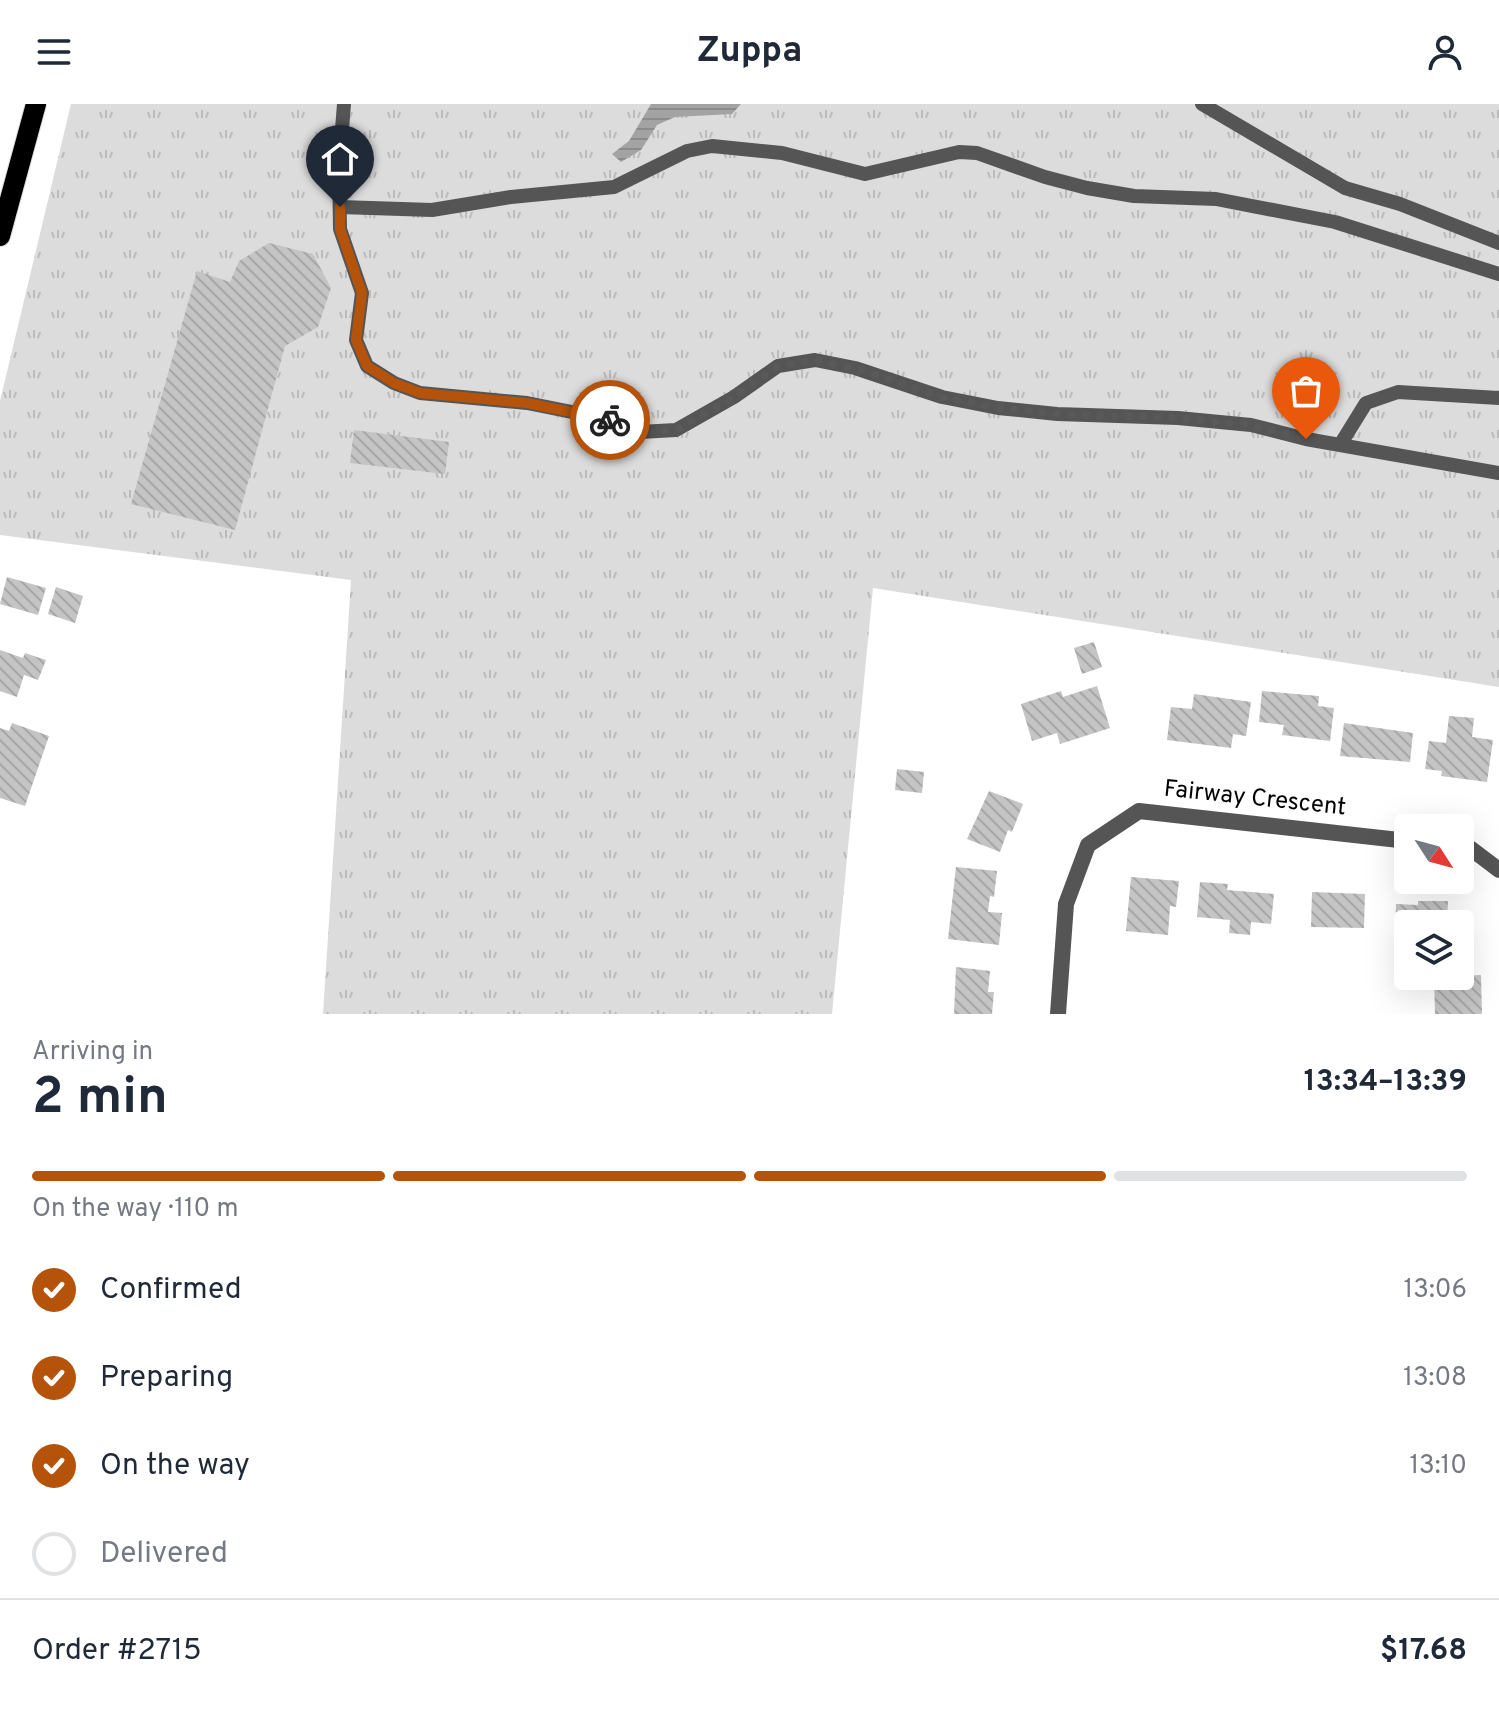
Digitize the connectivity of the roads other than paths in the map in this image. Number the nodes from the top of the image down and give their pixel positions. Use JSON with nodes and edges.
{"nodes":[{"id":1,"x":36,"y":104,"type":"edge"},
{"id":2,"x":344,"y":104,"type":"edge"},
{"id":3,"x":1202,"y":104,"type":"edge"},
{"id":4,"x":340,"y":207,"type":"junction"},
{"id":5,"x":0,"y":236,"type":"edge"},
{"id":6,"x":1499,"y":243,"type":"edge"},
{"id":7,"x":1499,"y":274,"type":"edge"},
{"id":8,"x":1499,"y":398,"type":"edge"},
{"id":9,"x":1340,"y":445,"type":"junction"},
{"id":10,"x":1499,"y":473,"type":"edge"},
{"id":11,"x":1394,"y":839,"type":"edge"},
{"id":12,"x":1474,"y":851,"type":"edge"},
{"id":13,"x":1499,"y":870,"type":"edge"},
{"id":14,"x":1058,"y":1014,"type":"edge"}],
"edges":[{"from":1,"to":5,"type":"main road"},
{"from":2,"to":4,"type":"lane"},
{"from":3,"to":6,"type":"lane"},
{"from":4,"to":7,"type":"lane"},
{"from":4,"to":9,"type":"lane"},
{"from":8,"to":9,"type":"lane"},
{"from":9,"to":10,"type":"lane"},
{"from":11,"to":14,"type":"street","name":"Fairway Crescent"},
{"from":12,"to":13,"type":"street"}]}
